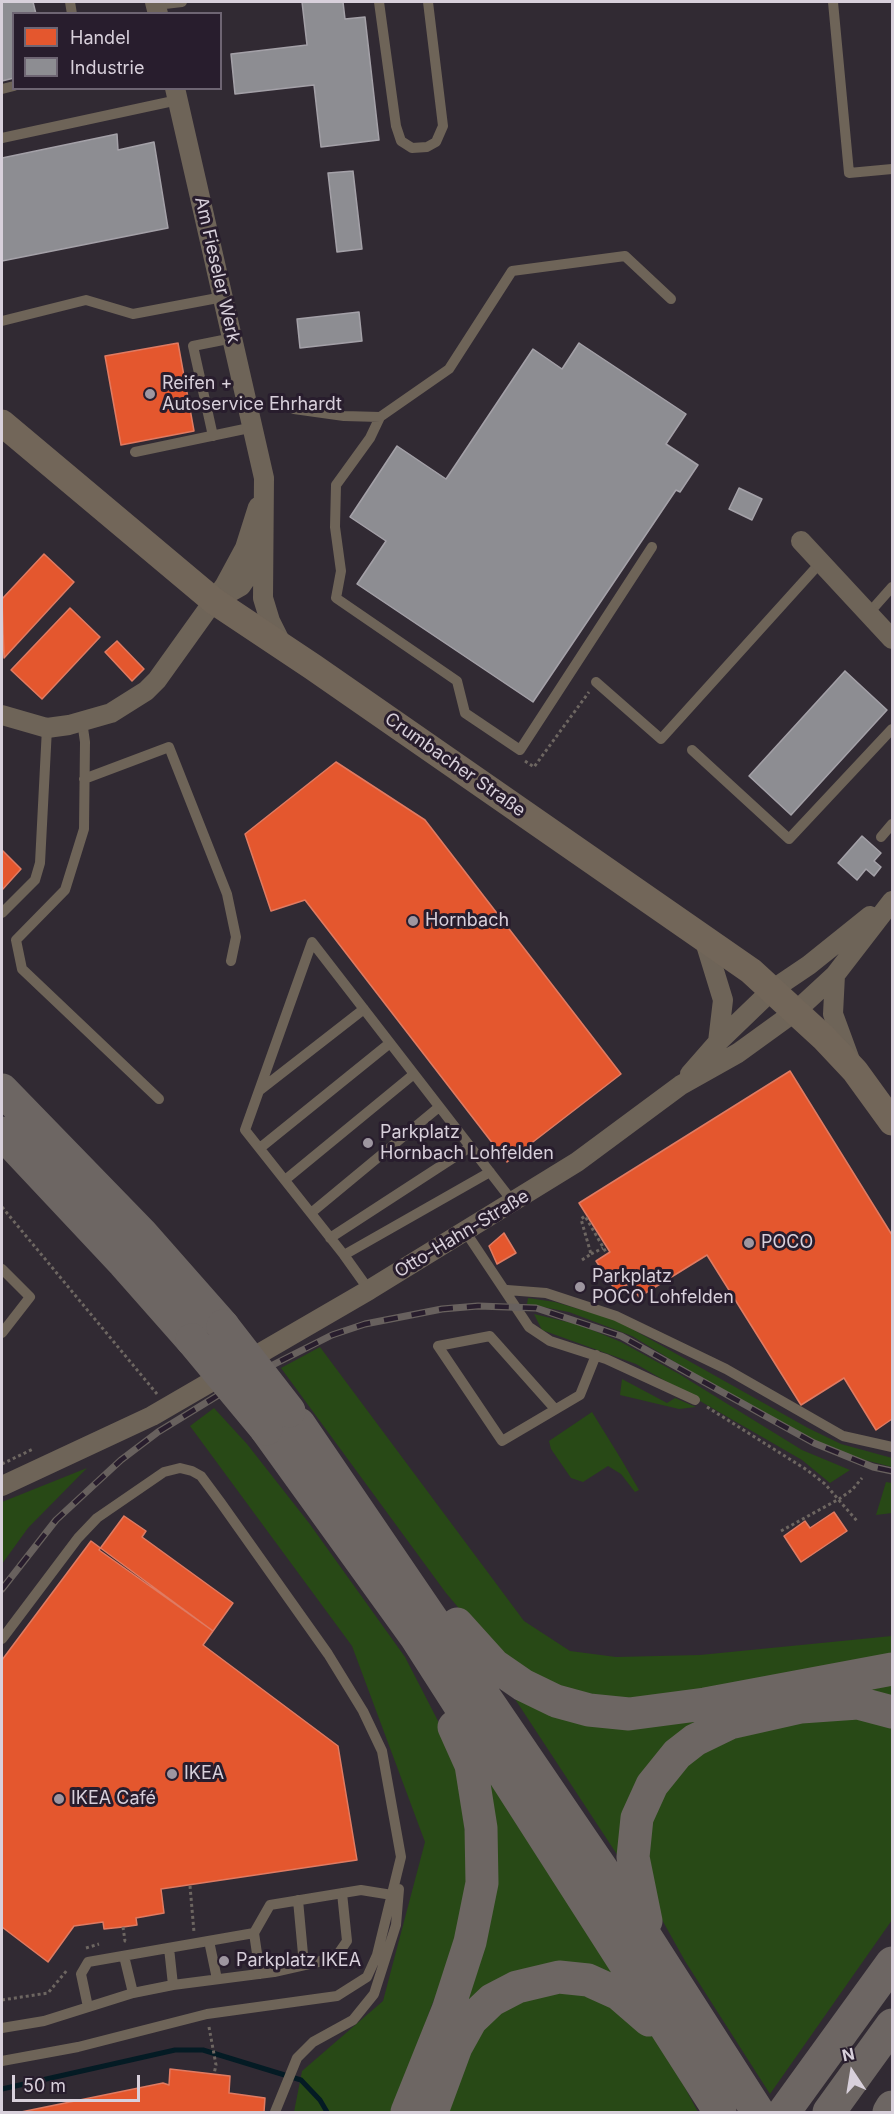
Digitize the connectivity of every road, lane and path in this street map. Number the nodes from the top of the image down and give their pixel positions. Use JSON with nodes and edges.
{"nodes":[{"id":1,"x":182,"y":2,"type":"edge"},
{"id":2,"x":380,"y":2,"type":"edge"},
{"id":3,"x":428,"y":2,"type":"edge"},
{"id":4,"x":833,"y":2,"type":"edge"},
{"id":5,"x":156,"y":7,"type":"edge"},
{"id":6,"x":176,"y":94,"type":"edge"},
{"id":7,"x":2,"y":138,"type":"edge"},
{"id":8,"x":892,"y":169,"type":"edge"},
{"id":9,"x":223,"y":297,"type":"junction"},
{"id":10,"x":671,"y":299,"type":"dead end"},
{"id":11,"x":2,"y":321,"type":"edge"},
{"id":12,"x":233,"y":338,"type":"junction"},
{"id":13,"x":276,"y":402,"type":"dead end"},
{"id":14,"x":380,"y":417,"type":"junction"},
{"id":15,"x":2,"y":423,"type":"edge"},
{"id":16,"x":254,"y":427,"type":"junction"},
{"id":17,"x":213,"y":436,"type":"junction"},
{"id":18,"x":259,"y":451,"type":"junction"},
{"id":19,"x":135,"y":452,"type":"dead end"},
{"id":20,"x":801,"y":540,"type":"dead end"},
{"id":21,"x":652,"y":548,"type":"dead end"},
{"id":22,"x":262,"y":555,"type":"junction"},
{"id":23,"x":820,"y":562,"type":"junction"},
{"id":24,"x":892,"y":587,"type":"edge"},
{"id":25,"x":214,"y":601,"type":"junction"},
{"id":26,"x":869,"y":614,"type":"junction"},
{"id":27,"x":892,"y":639,"type":"edge"},
{"id":28,"x":282,"y":645,"type":"junction"},
{"id":29,"x":596,"y":682,"type":"joint"},
{"id":30,"x":2,"y":719,"type":"edge"},
{"id":31,"x":82,"y":722,"type":"junction"},
{"id":32,"x":47,"y":728,"type":"junction"},
{"id":33,"x":892,"y":729,"type":"edge"},
{"id":34,"x":520,"y":750,"type":"junction"},
{"id":35,"x":692,"y":750,"type":"dead end"},
{"id":36,"x":84,"y":779,"type":"junction"},
{"id":37,"x":892,"y":824,"type":"edge"},
{"id":38,"x":881,"y":837,"type":"dead end"},
{"id":39,"x":892,"y":900,"type":"edge"},
{"id":40,"x":2,"y":913,"type":"edge"},
{"id":41,"x":703,"y":935,"type":"junction"},
{"id":42,"x":231,"y":961,"type":"dead end"},
{"id":43,"x":835,"y":975,"type":"junction"},
{"id":44,"x":772,"y":990,"type":"junction"},
{"id":45,"x":364,"y":1009,"type":"junction"},
{"id":46,"x":795,"y":1011,"type":"junction"},
{"id":47,"x":718,"y":1042,"type":"junction"},
{"id":48,"x":390,"y":1043,"type":"junction"},
{"id":49,"x":855,"y":1071,"type":"junction"},
{"id":50,"x":414,"y":1074,"type":"junction"},
{"id":51,"x":681,"y":1085,"type":"junction"},
{"id":52,"x":2,"y":1090,"type":"edge"},
{"id":53,"x":260,"y":1090,"type":"junction"},
{"id":54,"x":159,"y":1099,"type":"dead end"},
{"id":55,"x":439,"y":1107,"type":"junction"},
{"id":56,"x":892,"y":1122,"type":"edge"},
{"id":57,"x":2,"y":1133,"type":"edge"},
{"id":58,"x":470,"y":1146,"type":"junction"},
{"id":59,"x":260,"y":1148,"type":"junction"},
{"id":60,"x":490,"y":1172,"type":"junction"},
{"id":61,"x":285,"y":1180,"type":"junction"},
{"id":62,"x":513,"y":1202,"type":"junction"},
{"id":63,"x":2,"y":1207,"type":"edge"},
{"id":64,"x":311,"y":1213,"type":"junction"},
{"id":65,"x":465,"y":1231,"type":"junction"},
{"id":66,"x":330,"y":1238,"type":"junction"},
{"id":67,"x":603,"y":1247,"type":"junction"},
{"id":68,"x":591,"y":1254,"type":"junction"},
{"id":69,"x":607,"y":1254,"type":"dead end"},
{"id":70,"x":344,"y":1255,"type":"junction"},
{"id":71,"x":582,"y":1260,"type":"dead end"},
{"id":72,"x":2,"y":1269,"type":"edge"},
{"id":73,"x":369,"y":1290,"type":"junction"},
{"id":74,"x":507,"y":1290,"type":"junction"},
{"id":75,"x":2,"y":1333,"type":"edge"},
{"id":76,"x":596,"y":1356,"type":"junction"},
{"id":77,"x":695,"y":1400,"type":"joint"},
{"id":78,"x":167,"y":1407,"type":"junction"},
{"id":79,"x":555,"y":1409,"type":"junction"},
{"id":80,"x":285,"y":1421,"type":"junction"},
{"id":81,"x":892,"y":1447,"type":"edge"},
{"id":82,"x":862,"y":1478,"type":"dead end"},
{"id":83,"x":2,"y":1486,"type":"edge"},
{"id":84,"x":839,"y":1499,"type":"junction"},
{"id":85,"x":857,"y":1521,"type":"dead end"},
{"id":86,"x":782,"y":1531,"type":"dead end"},
{"id":87,"x":416,"y":1637,"type":"junction"},
{"id":88,"x":2,"y":1639,"type":"edge"},
{"id":89,"x":892,"y":1669,"type":"edge"},
{"id":90,"x":892,"y":1712,"type":"edge"},
{"id":91,"x":401,"y":1857,"type":"junction"},
{"id":92,"x":342,"y":1893,"type":"junction"},
{"id":93,"x":392,"y":1895,"type":"junction"},
{"id":94,"x":298,"y":1900,"type":"junction"},
{"id":95,"x":254,"y":1933,"type":"junction"},
{"id":96,"x":125,"y":1941,"type":"dead end"},
{"id":97,"x":209,"y":1941,"type":"junction"},
{"id":98,"x":115,"y":1942,"type":"dead end"},
{"id":99,"x":106,"y":1944,"type":"dead end"},
{"id":100,"x":169,"y":1948,"type":"junction"},
{"id":101,"x":654,"y":1949,"type":"junction"},
{"id":102,"x":80,"y":1954,"type":"dead end"},
{"id":103,"x":124,"y":1956,"type":"junction"},
{"id":104,"x":74,"y":1962,"type":"dead end"},
{"id":105,"x":892,"y":1963,"type":"edge"},
{"id":106,"x":304,"y":1965,"type":"junction"},
{"id":107,"x":260,"y":1974,"type":"junction"},
{"id":108,"x":217,"y":1979,"type":"junction"},
{"id":109,"x":173,"y":1985,"type":"junction"},
{"id":110,"x":133,"y":1993,"type":"junction"},
{"id":111,"x":2,"y":2001,"type":"edge"},
{"id":112,"x":88,"y":2007,"type":"junction"},
{"id":113,"x":892,"y":2025,"type":"edge"},
{"id":114,"x":2,"y":2028,"type":"edge"},
{"id":115,"x":212,"y":2043,"type":"dead end"},
{"id":116,"x":676,"y":2046,"type":"junction"},
{"id":117,"x":2,"y":2061,"type":"edge"},
{"id":118,"x":214,"y":2074,"type":"dead end"},
{"id":119,"x":892,"y":2107,"type":"edge"},
{"id":120,"x":718,"y":2109,"type":"edge"},
{"id":121,"x":275,"y":2112,"type":"edge"},
{"id":122,"x":407,"y":2112,"type":"edge"},
{"id":123,"x":432,"y":2112,"type":"edge"},
{"id":124,"x":758,"y":2112,"type":"edge"},
{"id":125,"x":784,"y":2112,"type":"edge"},
{"id":126,"x":829,"y":2112,"type":"edge"},
{"id":127,"x":889,"y":2112,"type":"edge"}],
"edges":[{"from":1,"to":5,"type":"lane"},
{"from":2,"to":3,"type":"lane"},
{"from":4,"to":8,"type":"lane"},
{"from":6,"to":7,"type":"lane"},
{"from":6,"to":9,"type":"street","name":"Am Fieseler Werk"},
{"from":9,"to":11,"type":"lane"},
{"from":9,"to":12,"type":"street","name":"Am Fieseler Werk"},
{"from":10,"to":14,"type":"lane"},
{"from":12,"to":16,"type":"street","name":"Am Fieseler Werk"},
{"from":12,"to":17,"type":"lane"},
{"from":13,"to":14,"type":"lane"},
{"from":14,"to":34,"type":"lane"},
{"from":15,"to":25,"type":"main road","name":"Crumbacher Straße"},
{"from":16,"to":17,"type":"lane"},
{"from":16,"to":18,"type":"street","name":"Am Fieseler Werk"},
{"from":17,"to":19,"type":"lane"},
{"from":18,"to":22,"type":"street","name":"Am Fieseler Werk"},
{"from":18,"to":25,"type":"street","name":"Am Fieseler Werk"},
{"from":20,"to":23,"type":"street"},
{"from":21,"to":34,"type":"lane"},
{"from":22,"to":25,"type":"street"},
{"from":22,"to":28,"type":"street","name":"Am Fieseler Werk"},
{"from":23,"to":26,"type":"street"},
{"from":23,"to":29,"type":"lane"},
{"from":24,"to":26,"type":"lane"},
{"from":25,"to":28,"type":"main road","name":"Crumbacher Straße"},
{"from":25,"to":31,"type":"street","name":"Am Fieseler Werk"},
{"from":26,"to":27,"type":"street"},
{"from":28,"to":41,"type":"main road","name":"Crumbacher Straße"},
{"from":29,"to":34,"type":"path"},
{"from":30,"to":32,"type":"street"},
{"from":31,"to":32,"type":"street","name":"Am Fieseler Werk"},
{"from":31,"to":36,"type":"lane"},
{"from":32,"to":40,"type":"lane"},
{"from":33,"to":35,"type":"lane"},
{"from":36,"to":42,"type":"lane"},
{"from":36,"to":54,"type":"lane"},
{"from":37,"to":38,"type":"lane"},
{"from":39,"to":43,"type":"street","name":"Otto-Hahn-Straße"},
{"from":39,"to":44,"type":"street","name":"Otto-Hahn-Straße"},
{"from":41,"to":44,"type":"main road","name":"Crumbacher Straße"},
{"from":41,"to":47,"type":"street"},
{"from":43,"to":46,"type":"street","name":"Otto-Hahn-Straße"},
{"from":43,"to":49,"type":"street"},
{"from":44,"to":46,"type":"main road","name":"Crumbacher Straße"},
{"from":44,"to":47,"type":"street","name":"Otto-Hahn-Straße"},
{"from":45,"to":48,"type":"lane"},
{"from":45,"to":53,"type":"lane"},
{"from":45,"to":53,"type":"lane"},
{"from":46,"to":49,"type":"main road","name":"Crumbacher Straße"},
{"from":46,"to":51,"type":"street","name":"Otto-Hahn-Straße"},
{"from":47,"to":51,"type":"street","name":"Otto-Hahn-Straße"},
{"from":48,"to":50,"type":"lane"},
{"from":48,"to":59,"type":"lane"},
{"from":49,"to":56,"type":"main road","name":"Crumbacher Straße"},
{"from":50,"to":55,"type":"lane"},
{"from":50,"to":61,"type":"lane"},
{"from":51,"to":62,"type":"street","name":"Otto-Hahn-Straße"},
{"from":52,"to":80,"type":"highway","bridge":true},
{"from":53,"to":59,"type":"lane"},
{"from":55,"to":58,"type":"lane"},
{"from":55,"to":64,"type":"lane"},
{"from":57,"to":80,"type":"highway","bridge":true},
{"from":58,"to":60,"type":"lane"},
{"from":58,"to":66,"type":"lane"},
{"from":59,"to":61,"type":"lane"},
{"from":60,"to":62,"type":"lane"},
{"from":60,"to":70,"type":"lane"},
{"from":61,"to":64,"type":"lane"},
{"from":62,"to":65,"type":"street","name":"Otto-Hahn-Straße"},
{"from":63,"to":78,"type":"path"},
{"from":64,"to":66,"type":"lane"},
{"from":65,"to":73,"type":"street","name":"Otto-Hahn-Straße"},
{"from":65,"to":74,"type":"lane"},
{"from":66,"to":70,"type":"lane"},
{"from":67,"to":68,"type":"path"},
{"from":67,"to":68,"type":"path"},
{"from":67,"to":69,"type":"path"},
{"from":68,"to":71,"type":"path"},
{"from":70,"to":73,"type":"lane"},
{"from":72,"to":75,"type":"lane"},
{"from":73,"to":78,"type":"street","name":"Otto-Hahn-Straße"},
{"from":74,"to":76,"type":"lane"},
{"from":74,"to":81,"type":"lane"},
{"from":76,"to":77,"type":"lane"},
{"from":76,"to":79,"type":"lane"},
{"from":77,"to":84,"type":"path"},
{"from":78,"to":83,"type":"street","name":"Otto-Hahn-Straße"},
{"from":79,"to":79,"type":"lane"},
{"from":80,"to":87,"type":"highway"},
{"from":80,"to":89,"type":"highway"},
{"from":80,"to":101,"type":"highway"},
{"from":82,"to":84,"type":"path"},
{"from":84,"to":85,"type":"path"},
{"from":84,"to":86,"type":"path"},
{"from":87,"to":116,"type":"highway"},
{"from":87,"to":122,"type":"highway"},
{"from":88,"to":91,"type":"lane"},
{"from":90,"to":101,"type":"highway"},
{"from":91,"to":93,"type":"lane"},
{"from":91,"to":121,"type":"lane"},
{"from":92,"to":93,"type":"lane"},
{"from":92,"to":94,"type":"lane"},
{"from":92,"to":106,"type":"lane"},
{"from":93,"to":117,"type":"lane"},
{"from":94,"to":95,"type":"lane"},
{"from":94,"to":106,"type":"lane"},
{"from":95,"to":97,"type":"lane"},
{"from":95,"to":107,"type":"lane"},
{"from":96,"to":98,"type":"path"},
{"from":97,"to":100,"type":"lane"},
{"from":97,"to":108,"type":"lane"},
{"from":99,"to":102,"type":"path"},
{"from":100,"to":103,"type":"lane"},
{"from":100,"to":109,"type":"lane"},
{"from":101,"to":124,"type":"highway"},
{"from":103,"to":110,"type":"lane"},
{"from":103,"to":112,"type":"lane"},
{"from":104,"to":111,"type":"path"},
{"from":105,"to":125,"type":"highway"},
{"from":106,"to":107,"type":"lane"},
{"from":107,"to":108,"type":"lane"},
{"from":108,"to":109,"type":"lane"},
{"from":109,"to":110,"type":"lane"},
{"from":110,"to":112,"type":"lane"},
{"from":112,"to":114,"type":"lane"},
{"from":113,"to":126,"type":"highway"},
{"from":115,"to":118,"type":"path"},
{"from":116,"to":120,"type":"highway"},
{"from":116,"to":123,"type":"highway"},
{"from":119,"to":127,"type":"highway"}]}
